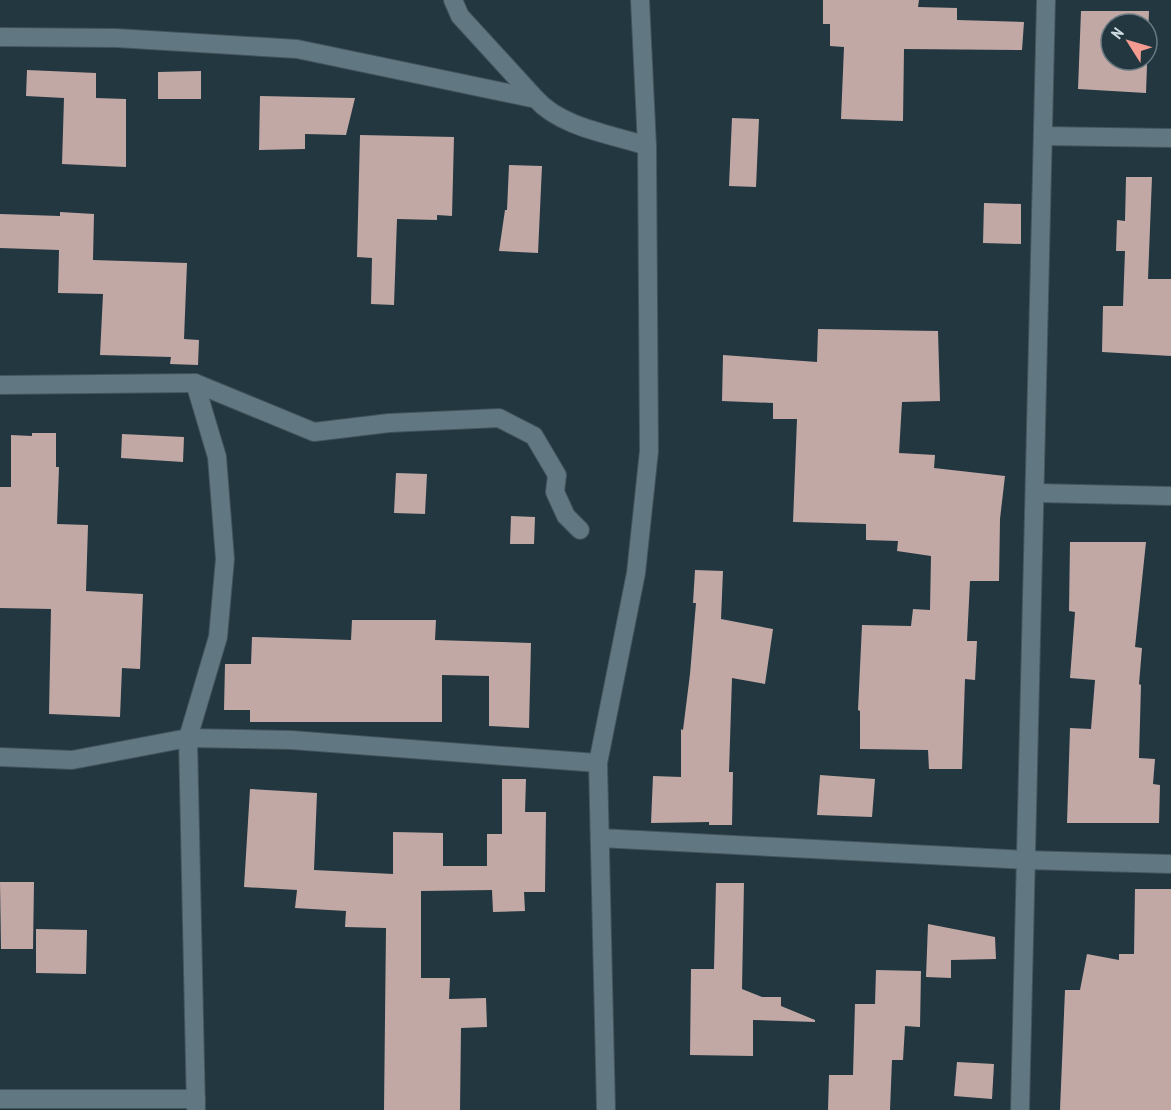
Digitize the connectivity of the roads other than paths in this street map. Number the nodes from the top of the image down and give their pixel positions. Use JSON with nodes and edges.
{"nodes":[{"id":1,"x":453,"y":0,"type":"edge"},
{"id":2,"x":640,"y":0,"type":"edge"},
{"id":3,"x":1046,"y":0,"type":"edge"},
{"id":4,"x":0,"y":37,"type":"edge"},
{"id":5,"x":536,"y":99,"type":"junction"},
{"id":6,"x":1043,"y":136,"type":"junction"},
{"id":7,"x":1171,"y":138,"type":"edge"},
{"id":8,"x":647,"y":146,"type":"junction"},
{"id":9,"x":195,"y":383,"type":"junction"},
{"id":10,"x":0,"y":385,"type":"edge"},
{"id":11,"x":1037,"y":493,"type":"junction"},
{"id":12,"x":1171,"y":496,"type":"edge"},
{"id":13,"x":580,"y":530,"type":"dead end"},
{"id":14,"x":188,"y":738,"type":"junction"},
{"id":15,"x":0,"y":757,"type":"edge"},
{"id":16,"x":598,"y":763,"type":"junction"},
{"id":17,"x":600,"y":838,"type":"junction"},
{"id":18,"x":1026,"y":860,"type":"junction"},
{"id":19,"x":1171,"y":864,"type":"edge"},
{"id":20,"x":0,"y":1099,"type":"edge"},
{"id":21,"x":196,"y":1104,"type":"edge"},
{"id":22,"x":606,"y":1110,"type":"edge"},
{"id":23,"x":1020,"y":1110,"type":"edge"}],
"edges":[{"from":1,"to":5,"type":"street"},
{"from":2,"to":8,"type":"street"},
{"from":3,"to":6,"type":"street"},
{"from":4,"to":5,"type":"street"},
{"from":5,"to":8,"type":"street"},
{"from":6,"to":7,"type":"street"},
{"from":6,"to":11,"type":"street"},
{"from":8,"to":16,"type":"street"},
{"from":9,"to":10,"type":"street"},
{"from":9,"to":13,"type":"street"},
{"from":9,"to":14,"type":"street"},
{"from":11,"to":12,"type":"street"},
{"from":11,"to":18,"type":"street"},
{"from":14,"to":15,"type":"street"},
{"from":14,"to":16,"type":"street"},
{"from":14,"to":21,"type":"street"},
{"from":16,"to":17,"type":"street"},
{"from":17,"to":18,"type":"street"},
{"from":17,"to":22,"type":"street"},
{"from":18,"to":19,"type":"street"},
{"from":18,"to":23,"type":"street"},
{"from":20,"to":21,"type":"street"}]}
